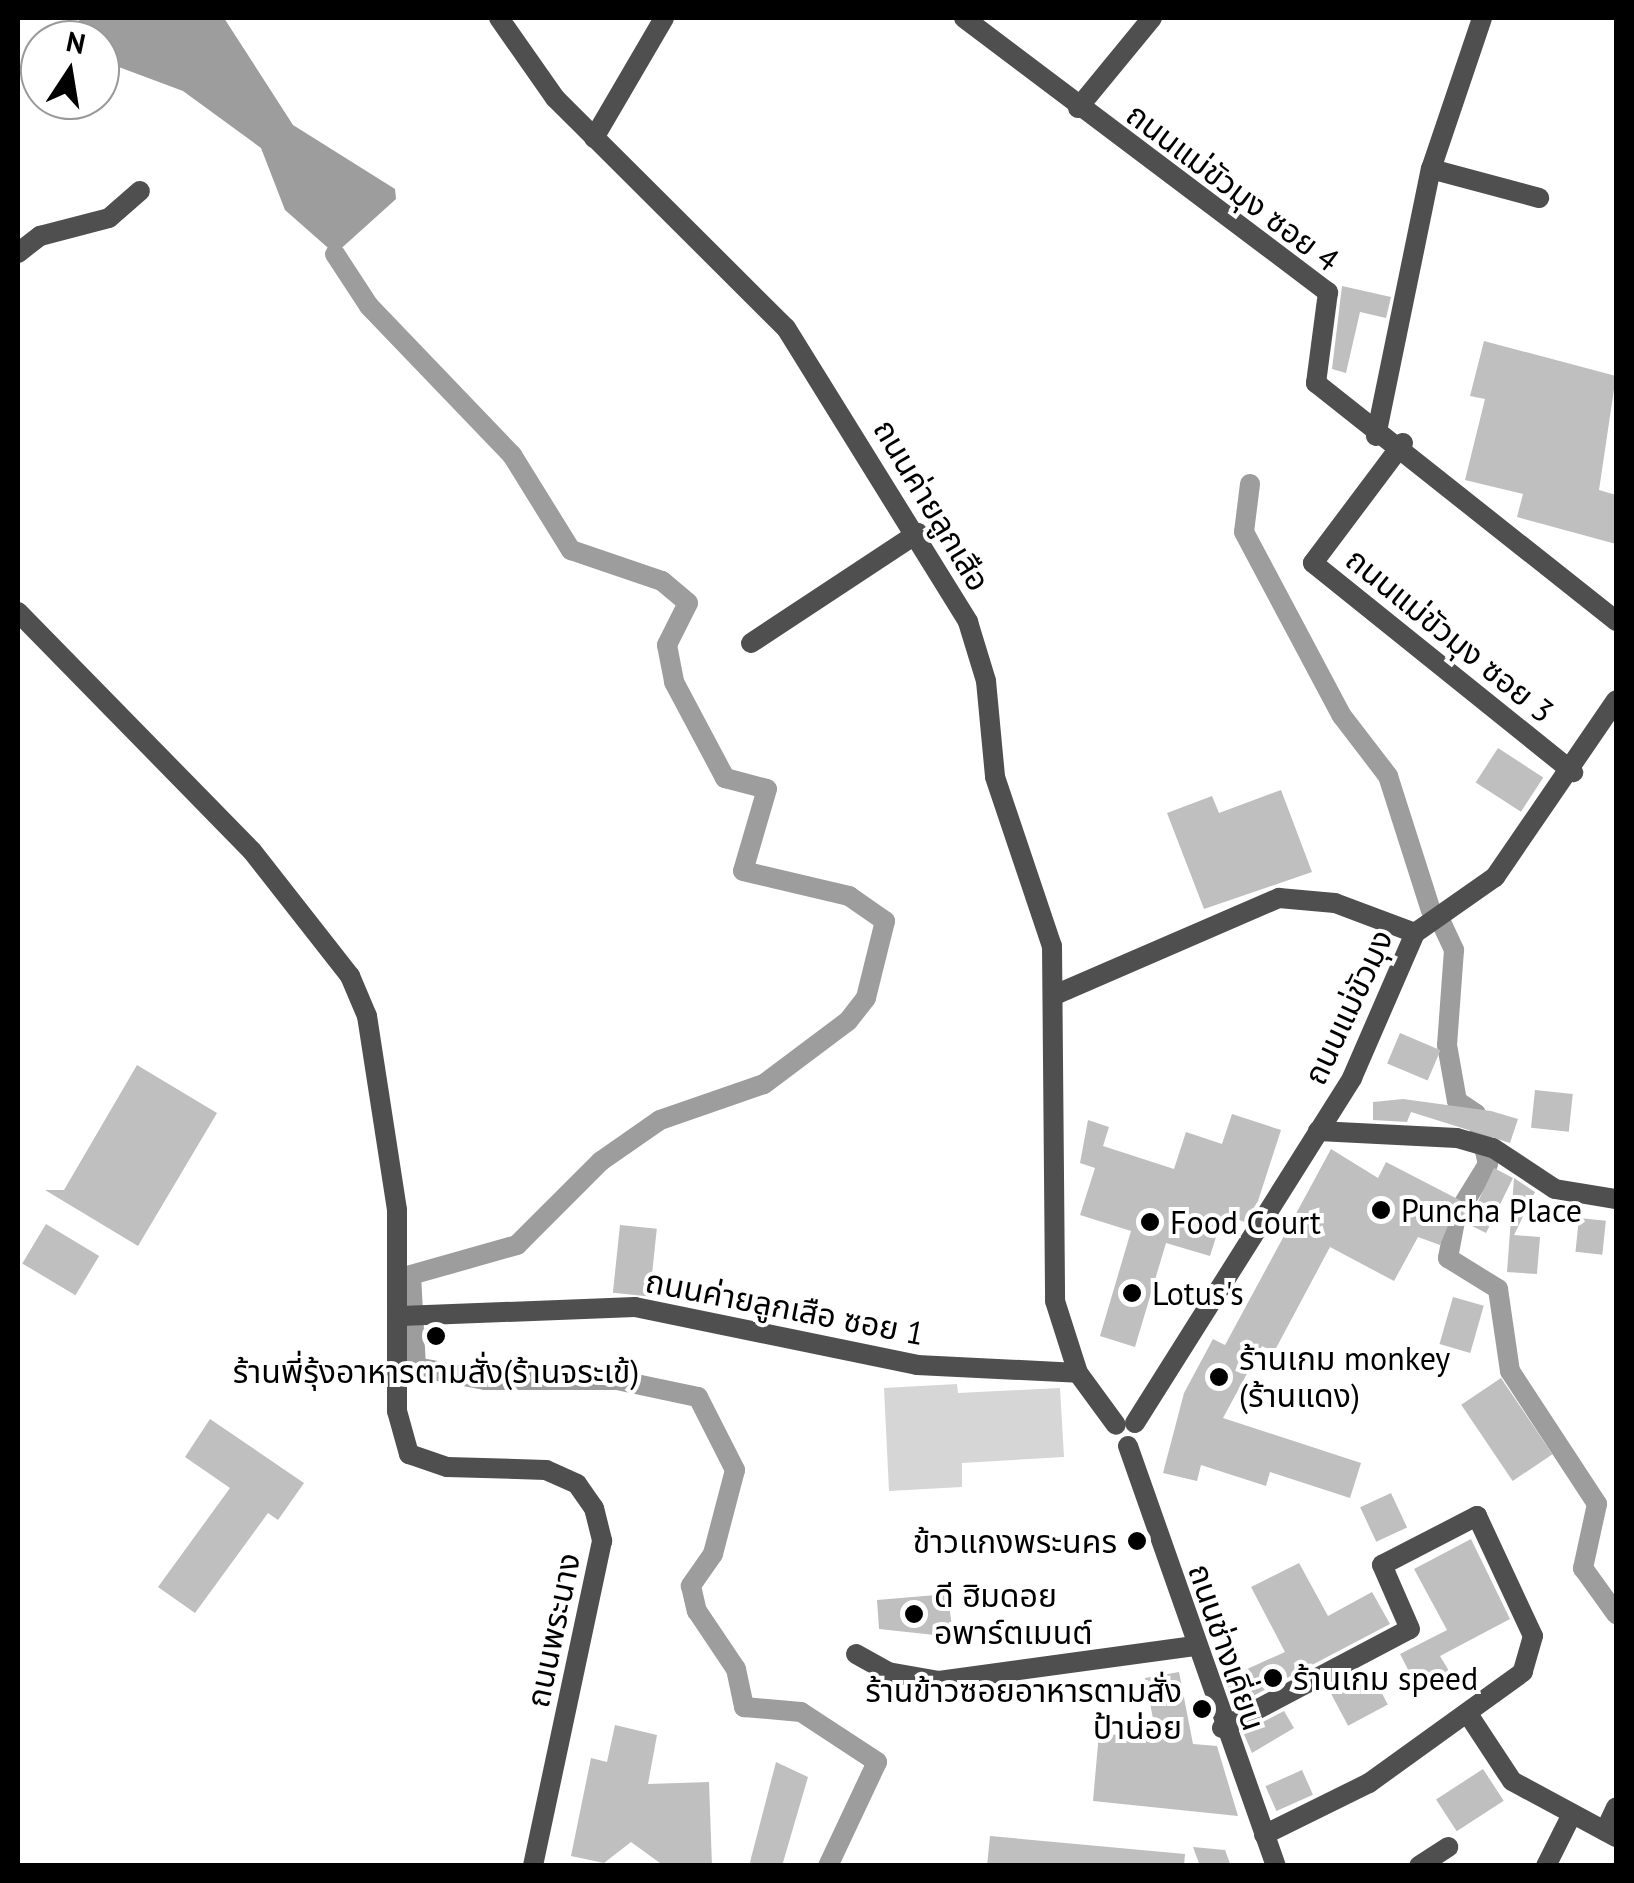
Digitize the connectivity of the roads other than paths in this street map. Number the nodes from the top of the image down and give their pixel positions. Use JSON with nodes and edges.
{"nodes":[{"id":1,"x":499,"y":18,"type":"edge"},
{"id":2,"x":664,"y":18,"type":"edge"},
{"id":3,"x":964,"y":18,"type":"edge"},
{"id":4,"x":1152,"y":18,"type":"edge"},
{"id":5,"x":1482,"y":18,"type":"edge"},
{"id":6,"x":1078,"y":108,"type":"junction"},
{"id":7,"x":594,"y":138,"type":"junction"},
{"id":8,"x":1432,"y":168,"type":"junction"},
{"id":9,"x":140,"y":191,"type":"dead end"},
{"id":10,"x":1539,"y":198,"type":"dead end"},
{"id":11,"x":18,"y":253,"type":"edge"},
{"id":12,"x":1376,"y":436,"type":"junction"},
{"id":13,"x":1403,"y":444,"type":"junction"},
{"id":14,"x":918,"y":533,"type":"junction"},
{"id":15,"x":18,"y":612,"type":"edge"},
{"id":16,"x":1616,"y":621,"type":"edge"},
{"id":17,"x":752,"y":643,"type":"dead end"},
{"id":18,"x":1616,"y":700,"type":"edge"},
{"id":19,"x":1607,"y":738,"type":"edge"},
{"id":20,"x":1572,"y":772,"type":"junction"},
{"id":21,"x":1415,"y":933,"type":"junction"},
{"id":22,"x":1056,"y":994,"type":"junction"},
{"id":23,"x":1318,"y":1132,"type":"junction"},
{"id":24,"x":1616,"y":1199,"type":"edge"},
{"id":25,"x":411,"y":1318,"type":"junction"},
{"id":26,"x":1078,"y":1373,"type":"junction"},
{"id":27,"x":1126,"y":1424,"type":"junction"},
{"id":28,"x":1128,"y":1446,"type":"joint"},
{"id":29,"x":1193,"y":1646,"type":"junction"},
{"id":30,"x":856,"y":1654,"type":"dead end"},
{"id":31,"x":1468,"y":1714,"type":"junction"},
{"id":32,"x":1222,"y":1728,"type":"junction"},
{"id":33,"x":1616,"y":1807,"type":"edge"},
{"id":34,"x":1572,"y":1814,"type":"junction"},
{"id":35,"x":1611,"y":1834,"type":"edge"},
{"id":36,"x":1264,"y":1835,"type":"junction"},
{"id":37,"x":1448,"y":1847,"type":"dead end"},
{"id":38,"x":533,"y":1866,"type":"edge"},
{"id":39,"x":1276,"y":1866,"type":"edge"},
{"id":40,"x":1418,"y":1866,"type":"edge"},
{"id":41,"x":1546,"y":1866,"type":"edge"}],
"edges":[{"from":1,"to":7,"type":"street","name":"ถนนค่ายลูกเสือ"},
{"from":2,"to":7,"type":"street"},
{"from":3,"to":6,"type":"street","name":"ถนนแม่ขัวมุง ซอย 4"},
{"from":4,"to":6,"type":"street"},
{"from":5,"to":8,"type":"street"},
{"from":6,"to":12,"type":"street","name":"ถนนแม่ขัวมุง ซอย 4"},
{"from":7,"to":14,"type":"street","name":"ถนนค่ายลูกเสือ"},
{"from":8,"to":10,"type":"street"},
{"from":8,"to":12,"type":"street"},
{"from":9,"to":11,"type":"street"},
{"from":12,"to":13,"type":"street","name":"ถนนแม่ขัวมุง ซอย 4"},
{"from":13,"to":16,"type":"street","name":"ถนนแม่ขัวมุง ซอย 4"},
{"from":13,"to":20,"type":"street","name":"ถนนแม่ขัวมุง ซอย 3"},
{"from":14,"to":17,"type":"street"},
{"from":14,"to":22,"type":"street","name":"ถนนค่ายลูกเสือ"},
{"from":15,"to":25,"type":"street"},
{"from":18,"to":19,"type":"street","name":"ถนนแม่ขัวมุง"},
{"from":19,"to":20,"type":"street","name":"ถนนแม่ขัวมุง"},
{"from":20,"to":21,"type":"street","name":"ถนนแม่ขัวมุง"},
{"from":21,"to":22,"type":"street"},
{"from":21,"to":23,"type":"street","name":"ถนนแม่ขัวมุง"},
{"from":22,"to":26,"type":"street","name":"ถนนค่ายลูกเสือ"},
{"from":23,"to":24,"type":"street"},
{"from":23,"to":27,"type":"street","name":"ถนนแม่ขัวมุง"},
{"from":25,"to":26,"type":"street","name":"ถนนค่ายลูกเสือ ซอย 1"},
{"from":25,"to":38,"type":"street","name":"ถนนพระนาง"},
{"from":26,"to":27,"type":"street","name":"ถนนค่ายลูกเสือ"},
{"from":27,"to":28,"type":"street","name":"ถนนแม่ขัวมุง"},
{"from":28,"to":29,"type":"street","name":"ถนนช่างเคี่ยน"},
{"from":29,"to":30,"type":"street"},
{"from":29,"to":32,"type":"street","name":"ถนนช่างเคี่ยน"},
{"from":31,"to":32,"type":"street"},
{"from":31,"to":34,"type":"street"},
{"from":31,"to":36,"type":"street"},
{"from":32,"to":36,"type":"street","name":"ถนนช่างเคี่ยน"},
{"from":33,"to":35,"type":"street"},
{"from":34,"to":35,"type":"street"},
{"from":34,"to":41,"type":"street"},
{"from":36,"to":39,"type":"street","name":"ถนนช่างเคี่ยน"},
{"from":37,"to":40,"type":"street"}]}
